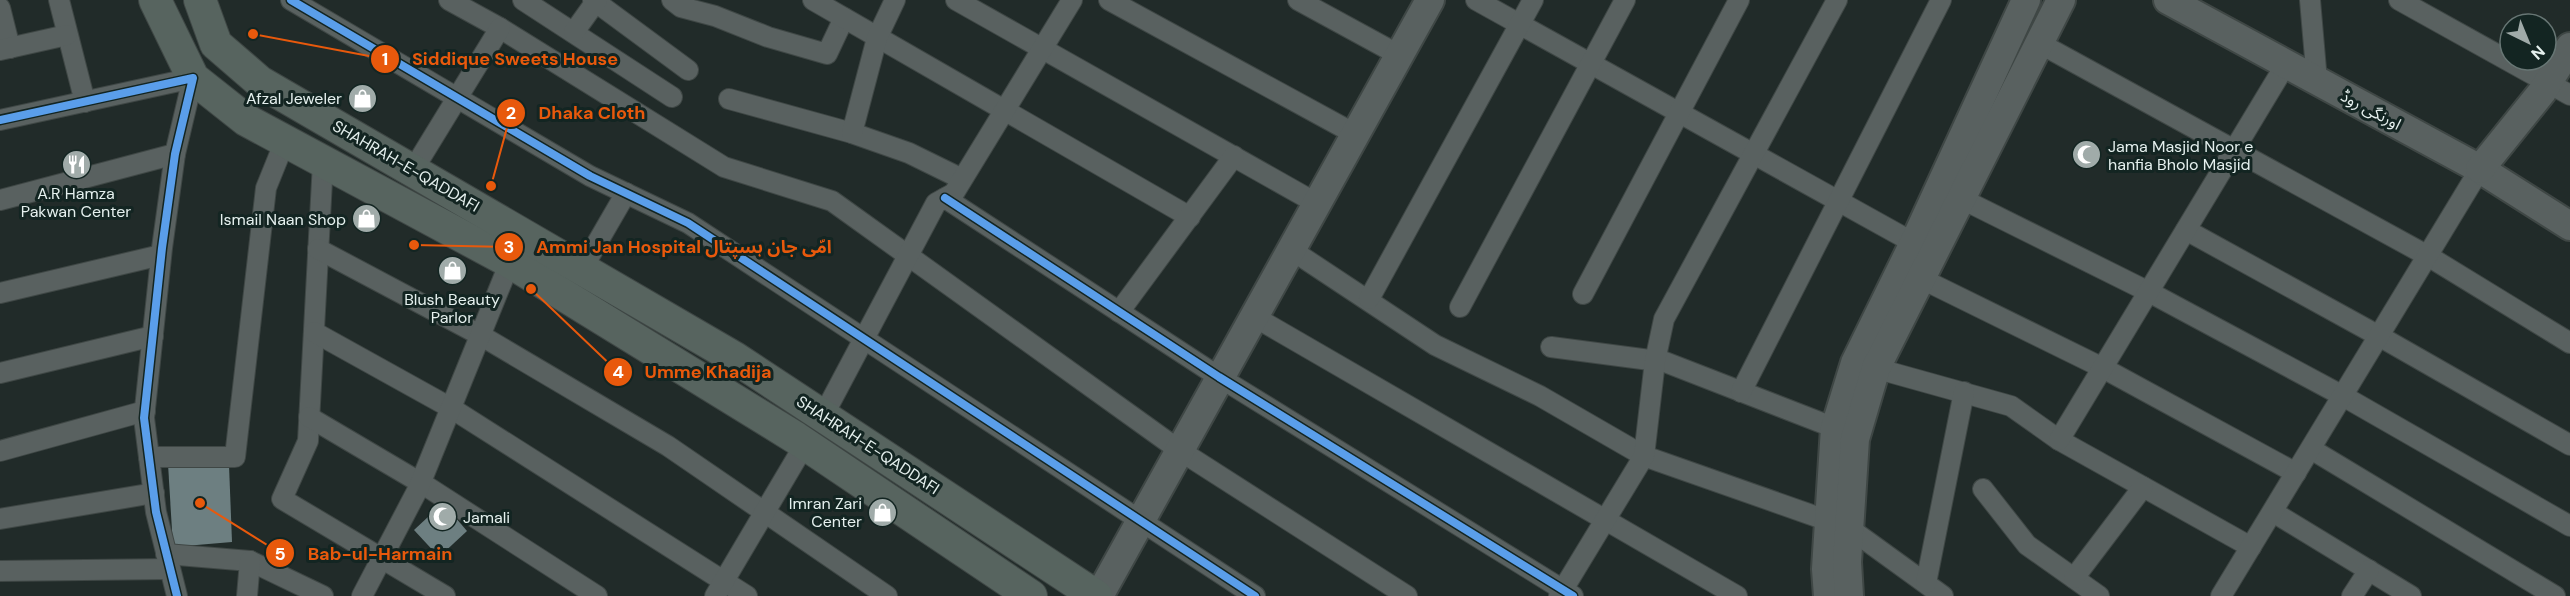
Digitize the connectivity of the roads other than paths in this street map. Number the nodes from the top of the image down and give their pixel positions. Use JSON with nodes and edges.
{"nodes":[{"id":1,"x":59,"y":0,"type":"edge"},
{"id":2,"x":155,"y":0,"type":"edge"},
{"id":3,"x":200,"y":0,"type":"edge"},
{"id":4,"x":291,"y":0,"type":"edge"},
{"id":5,"x":449,"y":0,"type":"edge"},
{"id":6,"x":523,"y":0,"type":"edge"},
{"id":7,"x":672,"y":0,"type":"edge"},
{"id":8,"x":813,"y":0,"type":"edge"},
{"id":9,"x":895,"y":0,"type":"edge"},
{"id":10,"x":956,"y":0,"type":"edge"},
{"id":11,"x":1072,"y":0,"type":"edge"},
{"id":12,"x":1109,"y":0,"type":"edge"},
{"id":13,"x":1298,"y":0,"type":"edge"},
{"id":14,"x":1430,"y":0,"type":"edge"},
{"id":15,"x":1476,"y":0,"type":"edge"},
{"id":16,"x":1533,"y":0,"type":"edge"},
{"id":17,"x":1625,"y":0,"type":"edge"},
{"id":18,"x":1738,"y":0,"type":"edge"},
{"id":19,"x":1837,"y":0,"type":"edge"},
{"id":20,"x":1941,"y":0,"type":"edge"},
{"id":21,"x":2025,"y":0,"type":"edge"},
{"id":22,"x":2061,"y":0,"type":"edge"},
{"id":23,"x":2168,"y":0,"type":"edge"},
{"id":24,"x":2310,"y":0,"type":"edge"},
{"id":25,"x":2399,"y":0,"type":"edge"},
{"id":26,"x":595,"y":1,"type":"edge"},
{"id":27,"x":0,"y":8,"type":"edge"},
{"id":28,"x":844,"y":18,"type":"junction"},
{"id":29,"x":1520,"y":24,"type":"junction"},
{"id":30,"x":500,"y":28,"type":"junction"},
{"id":31,"x":574,"y":32,"type":"junction"},
{"id":32,"x":67,"y":35,"type":"junction"},
{"id":33,"x":877,"y":38,"type":"junction"},
{"id":34,"x":2038,"y":43,"type":"junction"},
{"id":35,"x":2570,"y":47,"type":"edge"},
{"id":36,"x":1043,"y":48,"type":"junction"},
{"id":37,"x":5,"y":49,"type":"edge"},
{"id":38,"x":1399,"y":55,"type":"junction"},
{"id":39,"x":1591,"y":64,"type":"junction"},
{"id":40,"x":2286,"y":64,"type":"junction"},
{"id":41,"x":688,"y":70,"type":"dead end"},
{"id":42,"x":193,"y":78,"type":"junction"},
{"id":43,"x":2318,"y":81,"type":"junction"},
{"id":44,"x":2559,"y":89,"type":"edge"},
{"id":45,"x":672,"y":97,"type":"dead end"},
{"id":46,"x":457,"y":98,"type":"junction"},
{"id":47,"x":729,"y":99,"type":"dead end"},
{"id":48,"x":85,"y":102,"type":"junction"},
{"id":49,"x":1004,"y":111,"type":"junction"},
{"id":50,"x":1679,"y":113,"type":"junction"},
{"id":51,"x":0,"y":120,"type":"edge"},
{"id":52,"x":852,"y":133,"type":"junction"},
{"id":53,"x":1355,"y":134,"type":"junction"},
{"id":54,"x":285,"y":141,"type":"junction"},
{"id":55,"x":2234,"y":150,"type":"junction"},
{"id":56,"x":175,"y":154,"type":"junction"},
{"id":57,"x":1753,"y":154,"type":"junction"},
{"id":58,"x":1234,"y":156,"type":"junction"},
{"id":59,"x":323,"y":162,"type":"junction"},
{"id":60,"x":2480,"y":169,"type":"junction"},
{"id":61,"x":413,"y":170,"type":"junction"},
{"id":62,"x":962,"y":179,"type":"junction"},
{"id":63,"x":626,"y":193,"type":"junction"},
{"id":64,"x":945,"y":198,"type":"junction"},
{"id":65,"x":1960,"y":198,"type":"junction"},
{"id":66,"x":0,"y":200,"type":"edge"},
{"id":67,"x":1838,"y":201,"type":"junction"},
{"id":68,"x":1316,"y":203,"type":"junction"},
{"id":69,"x":1190,"y":217,"type":"junction"},
{"id":70,"x":2570,"y":226,"type":"edge"},
{"id":71,"x":2186,"y":230,"type":"junction"},
{"id":72,"x":1914,"y":243,"type":"junction"},
{"id":73,"x":318,"y":249,"type":"junction"},
{"id":74,"x":1290,"y":249,"type":"junction"},
{"id":75,"x":161,"y":255,"type":"junction"},
{"id":76,"x":909,"y":256,"type":"junction"},
{"id":77,"x":2428,"y":256,"type":"junction"},
{"id":78,"x":510,"y":262,"type":"junction"},
{"id":79,"x":582,"y":268,"type":"junction"},
{"id":80,"x":1920,"y":278,"type":"junction"},
{"id":81,"x":2149,"y":292,"type":"junction"},
{"id":82,"x":0,"y":293,"type":"edge"},
{"id":83,"x":1583,"y":294,"type":"dead end"},
{"id":84,"x":1369,"y":299,"type":"junction"},
{"id":85,"x":1460,"y":307,"type":"dead end"},
{"id":86,"x":1119,"y":312,"type":"junction"},
{"id":87,"x":1253,"y":316,"type":"junction"},
{"id":88,"x":314,"y":332,"type":"junction"},
{"id":89,"x":153,"y":336,"type":"junction"},
{"id":90,"x":480,"y":336,"type":"junction"},
{"id":91,"x":2379,"y":336,"type":"junction"},
{"id":92,"x":865,"y":339,"type":"junction"},
{"id":93,"x":2570,"y":343,"type":"edge"},
{"id":94,"x":1551,"y":347,"type":"dead end"},
{"id":95,"x":1655,"y":361,"type":"junction"},
{"id":96,"x":1866,"y":366,"type":"junction"},
{"id":97,"x":2103,"y":368,"type":"junction"},
{"id":98,"x":0,"y":373,"type":"edge"},
{"id":99,"x":1219,"y":377,"type":"junction"},
{"id":100,"x":1741,"y":392,"type":"junction"},
{"id":101,"x":1964,"y":392,"type":"junction"},
{"id":102,"x":2343,"y":396,"type":"junction"},
{"id":103,"x":451,"y":408,"type":"junction"},
{"id":104,"x":145,"y":411,"type":"junction"},
{"id":105,"x":823,"y":416,"type":"junction"},
{"id":106,"x":309,"y":417,"type":"junction"},
{"id":107,"x":1835,"y":428,"type":"junction"},
{"id":108,"x":2059,"y":440,"type":"junction"},
{"id":109,"x":805,"y":444,"type":"junction"},
{"id":110,"x":2570,"y":445,"type":"edge"},
{"id":111,"x":2311,"y":449,"type":"junction"},
{"id":112,"x":1179,"y":450,"type":"junction"},
{"id":113,"x":0,"y":451,"type":"edge"},
{"id":114,"x":1644,"y":456,"type":"junction"},
{"id":115,"x":149,"y":457,"type":"junction"},
{"id":116,"x":2296,"y":473,"type":"junction"},
{"id":117,"x":420,"y":484,"type":"junction"},
{"id":118,"x":2143,"y":487,"type":"junction"},
{"id":119,"x":1983,"y":489,"type":"dead end"},
{"id":120,"x":154,"y":493,"type":"junction"},
{"id":121,"x":2273,"y":512,"type":"junction"},
{"id":122,"x":766,"y":513,"type":"junction"},
{"id":123,"x":0,"y":519,"type":"edge"},
{"id":124,"x":1141,"y":520,"type":"junction"},
{"id":125,"x":1605,"y":520,"type":"junction"},
{"id":126,"x":1839,"y":525,"type":"junction"},
{"id":127,"x":2570,"y":526,"type":"edge"},
{"id":128,"x":2251,"y":547,"type":"junction"},
{"id":129,"x":381,"y":558,"type":"junction"},
{"id":130,"x":249,"y":561,"type":"junction"},
{"id":131,"x":168,"y":562,"type":"junction"},
{"id":132,"x":2369,"y":570,"type":"junction"},
{"id":133,"x":0,"y":571,"type":"edge"},
{"id":134,"x":2074,"y":578,"type":"junction"},
{"id":135,"x":1926,"y":584,"type":"junction"},
{"id":136,"x":720,"y":588,"type":"edge"},
{"id":137,"x":1565,"y":594,"type":"edge"},
{"id":138,"x":177,"y":596,"type":"edge"},
{"id":139,"x":247,"y":596,"type":"edge"},
{"id":140,"x":322,"y":596,"type":"edge"},
{"id":141,"x":362,"y":596,"type":"edge"},
{"id":142,"x":445,"y":596,"type":"edge"},
{"id":143,"x":597,"y":596,"type":"edge"},
{"id":144,"x":747,"y":596,"type":"edge"},
{"id":145,"x":886,"y":596,"type":"edge"},
{"id":146,"x":1031,"y":596,"type":"edge"},
{"id":147,"x":1097,"y":596,"type":"edge"},
{"id":148,"x":1255,"y":596,"type":"edge"},
{"id":149,"x":1407,"y":596,"type":"edge"},
{"id":150,"x":1737,"y":596,"type":"edge"},
{"id":151,"x":1828,"y":596,"type":"edge"},
{"id":152,"x":1850,"y":596,"type":"edge"},
{"id":153,"x":1943,"y":596,"type":"edge"},
{"id":154,"x":2099,"y":596,"type":"edge"},
{"id":155,"x":2222,"y":596,"type":"edge"},
{"id":156,"x":2352,"y":596,"type":"edge"},
{"id":157,"x":2412,"y":596,"type":"edge"},
{"id":158,"x":2555,"y":596,"type":"edge"}],
"edges":[{"from":1,"to":32,"type":"street"},
{"from":2,"to":42,"type":"main road","name":"SHAHRAH-E-QADDAFI"},
{"from":3,"to":61,"type":"main road","name":"SHAHRAH-E-QADDAFI"},
{"from":4,"to":46,"type":"street"},
{"from":5,"to":30,"type":"street"},
{"from":6,"to":31,"type":"street"},
{"from":7,"to":28,"type":"street"},
{"from":8,"to":28,"type":"street"},
{"from":9,"to":33,"type":"street"},
{"from":10,"to":36,"type":"street"},
{"from":11,"to":36,"type":"street"},
{"from":12,"to":53,"type":"street"},
{"from":13,"to":38,"type":"street"},
{"from":14,"to":38,"type":"main road"},
{"from":15,"to":29,"type":"street"},
{"from":16,"to":29,"type":"street"},
{"from":17,"to":39,"type":"street"},
{"from":18,"to":50,"type":"street"},
{"from":19,"to":57,"type":"street"},
{"from":20,"to":67,"type":"street"},
{"from":21,"to":72,"type":"main road"},
{"from":22,"to":34,"type":"main road"},
{"from":23,"to":40,"type":"main road","name":"اورنگی روڈ"},
{"from":24,"to":43,"type":"street"},
{"from":25,"to":44,"type":"street"},
{"from":26,"to":31,"type":"street"},
{"from":26,"to":41,"type":"street"},
{"from":27,"to":37,"type":"street"},
{"from":28,"to":33,"type":"street"},
{"from":29,"to":39,"type":"street"},
{"from":29,"to":84,"type":"street"},
{"from":30,"to":46,"type":"street"},
{"from":30,"to":76,"type":"street"},
{"from":31,"to":45,"type":"street"},
{"from":32,"to":37,"type":"street"},
{"from":32,"to":48,"type":"street"},
{"from":33,"to":49,"type":"street"},
{"from":33,"to":52,"type":"street"},
{"from":34,"to":55,"type":"street"},
{"from":34,"to":65,"type":"main road"},
{"from":35,"to":44,"type":"main road"},
{"from":36,"to":49,"type":"street"},
{"from":36,"to":58,"type":"street"},
{"from":38,"to":53,"type":"main road"},
{"from":39,"to":50,"type":"street"},
{"from":39,"to":85,"type":"street"},
{"from":40,"to":43,"type":"main road","name":"اورنگی روڈ"},
{"from":40,"to":55,"type":"street"},
{"from":42,"to":48,"type":"street"},
{"from":42,"to":54,"type":"main road","name":"SHAHRAH-E-QADDAFI"},
{"from":42,"to":56,"type":"street"},
{"from":43,"to":60,"type":"main road","name":"اورنگی روڈ"},
{"from":44,"to":60,"type":"main road"},
{"from":46,"to":61,"type":"street"},
{"from":46,"to":63,"type":"street"},
{"from":47,"to":52,"type":"street"},
{"from":48,"to":51,"type":"street"},
{"from":49,"to":62,"type":"street"},
{"from":49,"to":69,"type":"street"},
{"from":50,"to":57,"type":"street"},
{"from":50,"to":83,"type":"street"},
{"from":52,"to":62,"type":"street"},
{"from":53,"to":68,"type":"main road"},
{"from":54,"to":59,"type":"main road","name":"SHAHRAH-E-QADDAFI"},
{"from":54,"to":115,"type":"street"},
{"from":55,"to":71,"type":"street"},
{"from":55,"to":77,"type":"street"},
{"from":56,"to":66,"type":"street"},
{"from":56,"to":75,"type":"street"},
{"from":57,"to":67,"type":"street"},
{"from":57,"to":95,"type":"street"},
{"from":58,"to":68,"type":"street"},
{"from":58,"to":69,"type":"street"},
{"from":59,"to":73,"type":"street"},
{"from":59,"to":78,"type":"main road","name":"SHAHRAH-E-QADDAFI"},
{"from":60,"to":70,"type":"main road","name":"اورنگی روڈ"},
{"from":60,"to":77,"type":"street"},
{"from":61,"to":79,"type":"main road","name":"SHAHRAH-E-QADDAFI"},
{"from":62,"to":64,"type":"street"},
{"from":63,"to":79,"type":"street"},
{"from":63,"to":92,"type":"street"},
{"from":64,"to":76,"type":"street"},
{"from":64,"to":86,"type":"street"},
{"from":65,"to":80,"type":"main road"},
{"from":65,"to":81,"type":"street"},
{"from":67,"to":72,"type":"street"},
{"from":67,"to":100,"type":"street"},
{"from":68,"to":74,"type":"main road"},
{"from":69,"to":86,"type":"street"},
{"from":71,"to":81,"type":"street"},
{"from":71,"to":91,"type":"street"},
{"from":72,"to":96,"type":"main road"},
{"from":73,"to":88,"type":"street"},
{"from":73,"to":90,"type":"street"},
{"from":74,"to":84,"type":"street"},
{"from":74,"to":87,"type":"main road"},
{"from":75,"to":82,"type":"street"},
{"from":75,"to":89,"type":"street"},
{"from":76,"to":92,"type":"street"},
{"from":76,"to":112,"type":"street"},
{"from":77,"to":91,"type":"street"},
{"from":77,"to":93,"type":"street"},
{"from":78,"to":90,"type":"street"},
{"from":78,"to":109,"type":"main road","name":"SHAHRAH-E-QADDAFI"},
{"from":79,"to":105,"type":"main road","name":"SHAHRAH-E-QADDAFI"},
{"from":80,"to":96,"type":"main road"},
{"from":80,"to":97,"type":"street"},
{"from":81,"to":97,"type":"street"},
{"from":81,"to":102,"type":"street"},
{"from":84,"to":114,"type":"street"},
{"from":86,"to":99,"type":"street"},
{"from":87,"to":99,"type":"main road"},
{"from":87,"to":125,"type":"street"},
{"from":88,"to":103,"type":"street"},
{"from":88,"to":106,"type":"street"},
{"from":89,"to":98,"type":"street"},
{"from":89,"to":104,"type":"street"},
{"from":90,"to":103,"type":"street"},
{"from":90,"to":122,"type":"street"},
{"from":91,"to":102,"type":"street"},
{"from":91,"to":110,"type":"street"},
{"from":92,"to":105,"type":"street"},
{"from":92,"to":124,"type":"street"},
{"from":94,"to":95,"type":"street"},
{"from":95,"to":100,"type":"street"},
{"from":95,"to":114,"type":"street"},
{"from":96,"to":101,"type":"street"},
{"from":96,"to":107,"type":"main road"},
{"from":96,"to":126,"type":"main road"},
{"from":97,"to":108,"type":"street"},
{"from":97,"to":116,"type":"street"},
{"from":99,"to":112,"type":"main road"},
{"from":99,"to":137,"type":"street"},
{"from":100,"to":107,"type":"street"},
{"from":101,"to":108,"type":"street"},
{"from":101,"to":135,"type":"street"},
{"from":102,"to":111,"type":"street"},
{"from":102,"to":127,"type":"street"},
{"from":103,"to":117,"type":"street"},
{"from":103,"to":136,"type":"street"},
{"from":104,"to":113,"type":"street"},
{"from":104,"to":115,"type":"street"},
{"from":105,"to":147,"type":"main road","name":"SHAHRAH-E-QADDAFI"},
{"from":106,"to":117,"type":"street"},
{"from":106,"to":129,"type":"street"},
{"from":107,"to":126,"type":"main road"},
{"from":108,"to":118,"type":"street"},
{"from":109,"to":122,"type":"street"},
{"from":109,"to":146,"type":"main road","name":"SHAHRAH-E-QADDAFI"},
{"from":111,"to":116,"type":"street"},
{"from":111,"to":158,"type":"street"},
{"from":112,"to":124,"type":"main road"},
{"from":112,"to":149,"type":"street"},
{"from":114,"to":125,"type":"street"},
{"from":114,"to":126,"type":"street"},
{"from":115,"to":120,"type":"street"},
{"from":116,"to":121,"type":"street"},
{"from":117,"to":129,"type":"street"},
{"from":117,"to":143,"type":"street"},
{"from":118,"to":128,"type":"street"},
{"from":118,"to":134,"type":"street"},
{"from":119,"to":134,"type":"street"},
{"from":120,"to":123,"type":"street"},
{"from":120,"to":131,"type":"street"},
{"from":121,"to":128,"type":"street"},
{"from":121,"to":132,"type":"street"},
{"from":122,"to":136,"type":"street"},
{"from":122,"to":145,"type":"street"},
{"from":124,"to":147,"type":"main road"},
{"from":124,"to":148,"type":"street"},
{"from":125,"to":137,"type":"street"},
{"from":125,"to":150,"type":"street"},
{"from":126,"to":135,"type":"street"},
{"from":126,"to":151,"type":"main road"},
{"from":126,"to":152,"type":"main road"},
{"from":128,"to":155,"type":"street"},
{"from":129,"to":141,"type":"street"},
{"from":129,"to":142,"type":"street"},
{"from":130,"to":131,"type":"street"},
{"from":130,"to":139,"type":"street"},
{"from":130,"to":140,"type":"street"},
{"from":131,"to":133,"type":"street"},
{"from":131,"to":138,"type":"street"},
{"from":132,"to":156,"type":"street"},
{"from":132,"to":157,"type":"street"},
{"from":134,"to":154,"type":"street"},
{"from":135,"to":153,"type":"street"},
{"from":136,"to":144,"type":"street"}]}
